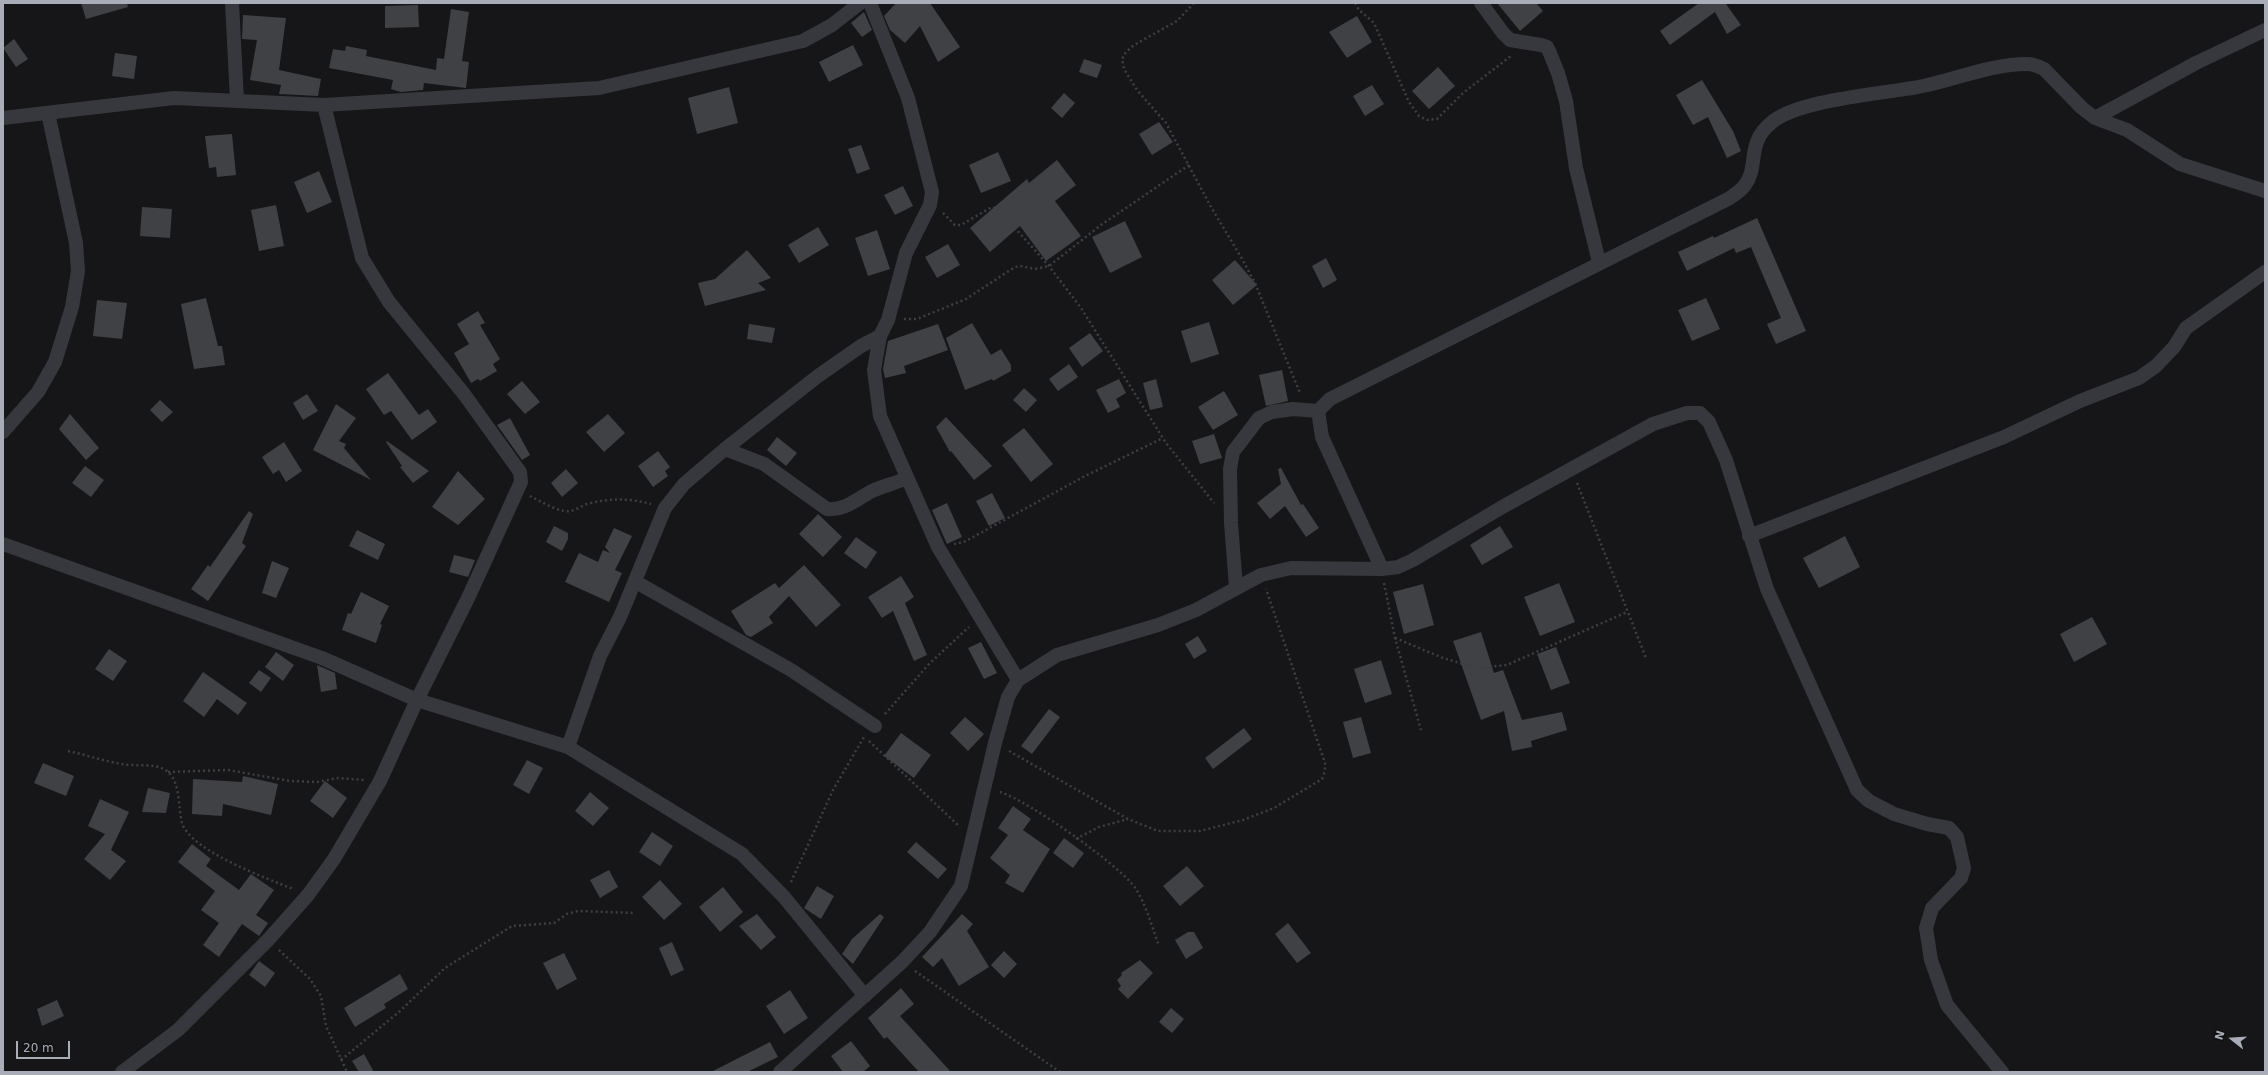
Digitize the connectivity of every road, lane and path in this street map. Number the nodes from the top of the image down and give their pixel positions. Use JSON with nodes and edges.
{"nodes":[{"id":1,"x":232,"y":3,"type":"edge"},
{"id":2,"x":860,"y":3,"type":"edge"},
{"id":3,"x":870,"y":3,"type":"edge"},
{"id":4,"x":1194,"y":3,"type":"edge"},
{"id":5,"x":1355,"y":3,"type":"edge"},
{"id":6,"x":1481,"y":3,"type":"edge"},
{"id":7,"x":2265,"y":30,"type":"edge"},
{"id":8,"x":1527,"y":44,"type":"junction"},
{"id":9,"x":237,"y":100,"type":"junction"},
{"id":10,"x":324,"y":105,"type":"junction"},
{"id":11,"x":48,"y":112,"type":"junction"},
{"id":12,"x":3,"y":118,"type":"edge"},
{"id":13,"x":2095,"y":118,"type":"junction"},
{"id":14,"x":1190,"y":165,"type":"junction"},
{"id":15,"x":2265,"y":191,"type":"edge"},
{"id":16,"x":932,"y":199,"type":"junction"},
{"id":17,"x":1599,"y":262,"type":"junction"},
{"id":18,"x":1049,"y":266,"type":"junction"},
{"id":19,"x":2265,"y":272,"type":"edge"},
{"id":20,"x":888,"y":320,"type":"junction"},
{"id":21,"x":880,"y":336,"type":"junction"},
{"id":22,"x":1312,"y":411,"type":"junction"},
{"id":23,"x":3,"y":432,"type":"edge"},
{"id":24,"x":1163,"y":438,"type":"junction"},
{"id":25,"x":725,"y":449,"type":"junction"},
{"id":26,"x":1572,"y":469,"type":"junction"},
{"id":27,"x":907,"y":478,"type":"junction"},
{"id":28,"x":518,"y":491,"type":"junction"},
{"id":29,"x":665,"y":508,"type":"junction"},
{"id":30,"x":1231,"y":524,"type":"junction"},
{"id":31,"x":1749,"y":536,"type":"junction"},
{"id":32,"x":3,"y":544,"type":"edge"},
{"id":33,"x":938,"y":547,"type":"junction"},
{"id":34,"x":1382,"y":569,"type":"junction"},
{"id":35,"x":1261,"y":575,"type":"junction"},
{"id":36,"x":636,"y":582,"type":"junction"},
{"id":37,"x":1236,"y":587,"type":"junction"},
{"id":38,"x":1627,"y":612,"type":"junction"},
{"id":39,"x":980,"y":617,"type":"junction"},
{"id":40,"x":1394,"y":638,"type":"junction"},
{"id":41,"x":1646,"y":658,"type":"dead end"},
{"id":42,"x":1018,"y":680,"type":"junction"},
{"id":43,"x":417,"y":700,"type":"junction"},
{"id":44,"x":875,"y":726,"type":"junction"},
{"id":45,"x":1421,"y":730,"type":"dead end"},
{"id":46,"x":864,"y":736,"type":"junction"},
{"id":47,"x":995,"y":743,"type":"junction"},
{"id":48,"x":568,"y":747,"type":"junction"},
{"id":49,"x":68,"y":751,"type":"dead end"},
{"id":50,"x":168,"y":772,"type":"junction"},
{"id":51,"x":380,"y":781,"type":"junction"},
{"id":52,"x":984,"y":787,"type":"junction"},
{"id":53,"x":1128,"y":819,"type":"junction"},
{"id":54,"x":1076,"y":839,"type":"junction"},
{"id":55,"x":973,"y":840,"type":"junction"},
{"id":56,"x":308,"y":895,"type":"junction"},
{"id":57,"x":784,"y":897,"type":"junction"},
{"id":58,"x":635,"y":913,"type":"dead end"},
{"id":59,"x":268,"y":940,"type":"junction"},
{"id":60,"x":1159,"y":946,"type":"dead end"},
{"id":61,"x":902,"y":962,"type":"junction"},
{"id":62,"x":865,"y":996,"type":"junction"},
{"id":63,"x":341,"y":1060,"type":"junction"},
{"id":64,"x":122,"y":1072,"type":"edge"},
{"id":65,"x":347,"y":1072,"type":"edge"},
{"id":66,"x":780,"y":1072,"type":"edge"},
{"id":67,"x":1060,"y":1072,"type":"edge"},
{"id":68,"x":2002,"y":1072,"type":"edge"}],
"edges":[{"from":1,"to":9,"type":"street"},
{"from":2,"to":10,"type":"street"},
{"from":3,"to":16,"type":"street"},
{"from":4,"to":14,"type":"path"},
{"from":5,"to":8,"type":"path"},
{"from":6,"to":8,"type":"street"},
{"from":7,"to":13,"type":"street"},
{"from":8,"to":17,"type":"street"},
{"from":9,"to":10,"type":"street"},
{"from":9,"to":11,"type":"street"},
{"from":10,"to":28,"type":"street"},
{"from":11,"to":12,"type":"street"},
{"from":11,"to":23,"type":"street"},
{"from":13,"to":15,"type":"street"},
{"from":13,"to":17,"type":"street"},
{"from":14,"to":18,"type":"path"},
{"from":14,"to":22,"type":"path"},
{"from":16,"to":18,"type":"path"},
{"from":16,"to":20,"type":"street"},
{"from":17,"to":22,"type":"street"},
{"from":18,"to":20,"type":"path"},
{"from":18,"to":24,"type":"path"},
{"from":19,"to":31,"type":"street"},
{"from":20,"to":21,"type":"street"},
{"from":21,"to":25,"type":"street"},
{"from":21,"to":27,"type":"street"},
{"from":22,"to":30,"type":"street"},
{"from":22,"to":34,"type":"street"},
{"from":24,"to":30,"type":"path"},
{"from":24,"to":33,"type":"path"},
{"from":25,"to":27,"type":"street"},
{"from":25,"to":29,"type":"street"},
{"from":26,"to":31,"type":"street"},
{"from":26,"to":34,"type":"street"},
{"from":26,"to":38,"type":"path"},
{"from":27,"to":33,"type":"street"},
{"from":28,"to":29,"type":"path"},
{"from":28,"to":43,"type":"street"},
{"from":29,"to":36,"type":"street"},
{"from":30,"to":37,"type":"street"},
{"from":31,"to":68,"type":"street"},
{"from":32,"to":43,"type":"street"},
{"from":33,"to":39,"type":"street"},
{"from":34,"to":35,"type":"street"},
{"from":34,"to":40,"type":"path"},
{"from":35,"to":37,"type":"street"},
{"from":35,"to":53,"type":"path"},
{"from":36,"to":44,"type":"street"},
{"from":36,"to":48,"type":"street"},
{"from":37,"to":42,"type":"street"},
{"from":38,"to":40,"type":"path"},
{"from":38,"to":41,"type":"path"},
{"from":39,"to":42,"type":"street"},
{"from":39,"to":44,"type":"path"},
{"from":40,"to":45,"type":"path"},
{"from":42,"to":47,"type":"street"},
{"from":43,"to":48,"type":"street"},
{"from":43,"to":51,"type":"street"},
{"from":44,"to":46,"type":"path"},
{"from":46,"to":55,"type":"path"},
{"from":46,"to":57,"type":"path"},
{"from":47,"to":52,"type":"street"},
{"from":47,"to":53,"type":"path"},
{"from":48,"to":57,"type":"street"},
{"from":49,"to":50,"type":"path"},
{"from":50,"to":51,"type":"path"},
{"from":50,"to":56,"type":"path"},
{"from":51,"to":56,"type":"street"},
{"from":52,"to":54,"type":"path"},
{"from":52,"to":55,"type":"street"},
{"from":53,"to":54,"type":"path"},
{"from":54,"to":60,"type":"path"},
{"from":55,"to":61,"type":"street"},
{"from":56,"to":59,"type":"street"},
{"from":57,"to":62,"type":"street"},
{"from":58,"to":63,"type":"path"},
{"from":59,"to":63,"type":"path"},
{"from":59,"to":64,"type":"street"},
{"from":61,"to":62,"type":"street"},
{"from":61,"to":67,"type":"path"},
{"from":62,"to":66,"type":"street"},
{"from":63,"to":65,"type":"path"}]}
